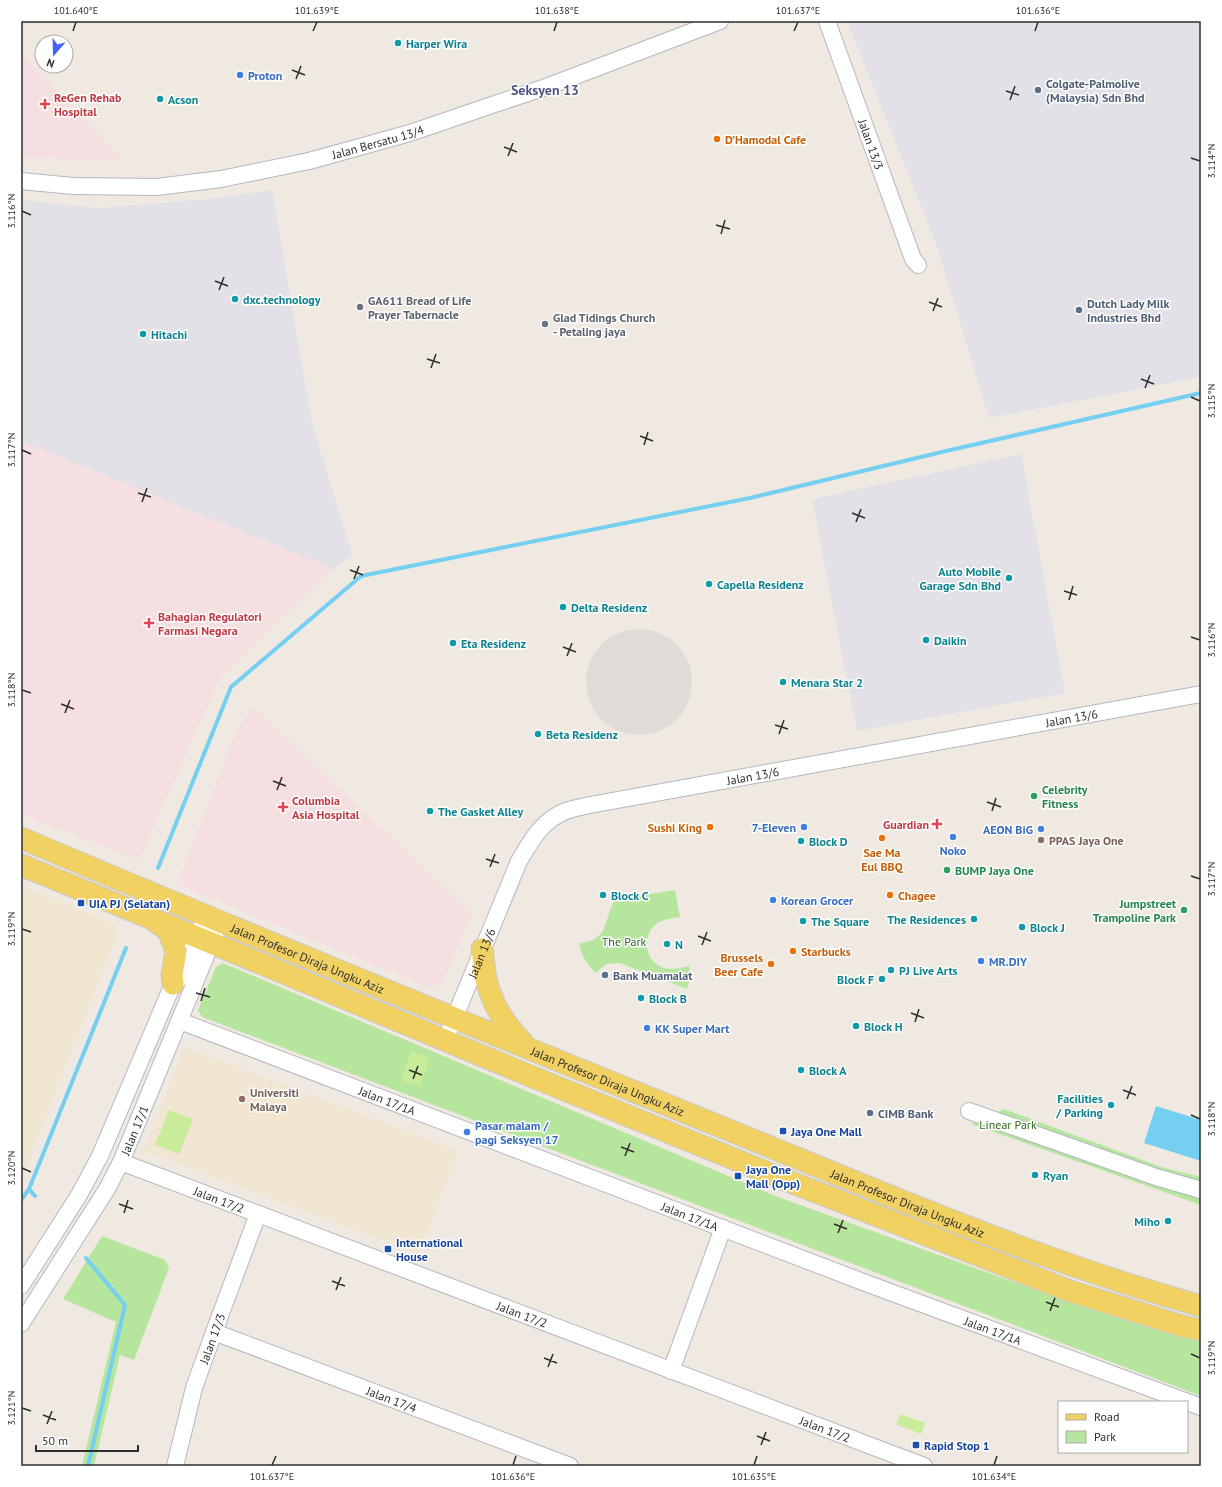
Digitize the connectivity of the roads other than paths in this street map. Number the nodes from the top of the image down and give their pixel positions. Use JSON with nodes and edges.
{"nodes":[{"id":1,"x":720,"y":21,"type":"edge"},
{"id":2,"x":827,"y":21,"type":"edge"},
{"id":3,"x":21,"y":181,"type":"edge"},
{"id":4,"x":918,"y":265,"type":"dead end"},
{"id":5,"x":1201,"y":694,"type":"edge"},
{"id":6,"x":21,"y":838,"type":"edge"},
{"id":7,"x":21,"y":865,"type":"edge"},
{"id":8,"x":150,"y":918,"type":"junction"},
{"id":9,"x":213,"y":919,"type":"junction"},
{"id":10,"x":204,"y":940,"type":"junction"},
{"id":11,"x":482,"y":950,"type":"junction"},
{"id":12,"x":173,"y":984,"type":"junction"},
{"id":13,"x":454,"y":1018,"type":"junction"},
{"id":14,"x":180,"y":1020,"type":"junction"},
{"id":15,"x":444,"y":1041,"type":"junction"},
{"id":16,"x":527,"y":1047,"type":"junction"},
{"id":17,"x":969,"y":1111,"type":"dead end"},
{"id":18,"x":121,"y":1162,"type":"junction"},
{"id":19,"x":1201,"y":1190,"type":"edge"},
{"id":20,"x":258,"y":1214,"type":"junction"},
{"id":21,"x":723,"y":1228,"type":"junction"},
{"id":22,"x":21,"y":1286,"type":"edge"},
{"id":23,"x":1201,"y":1306,"type":"edge"},
{"id":24,"x":21,"y":1324,"type":"edge"},
{"id":25,"x":1201,"y":1330,"type":"edge"},
{"id":26,"x":214,"y":1332,"type":"junction"},
{"id":27,"x":671,"y":1371,"type":"junction"},
{"id":28,"x":1187,"y":1401,"type":"edge"},
{"id":29,"x":1188,"y":1401,"type":"edge"},
{"id":30,"x":1201,"y":1406,"type":"edge"},
{"id":31,"x":175,"y":1466,"type":"edge"},
{"id":32,"x":570,"y":1466,"type":"edge"},
{"id":33,"x":924,"y":1466,"type":"edge"}],
"edges":[{"from":1,"to":3,"type":"street","name":"Jalan Bersatu 13/4"},
{"from":2,"to":4,"type":"street","name":"Jalan 13/3"},
{"from":5,"to":11,"type":"street","name":"Jalan 13/6"},
{"from":6,"to":9,"type":"main road","name":"Jalan Profesor Diraja Ungku Aziz"},
{"from":7,"to":8,"type":"main road","name":"Jalan Profesor Diraja Ungku Aziz"},
{"from":8,"to":10,"type":"main road","name":"Jalan Profesor Diraja Ungku Aziz"},
{"from":8,"to":12,"type":"main road"},
{"from":9,"to":10,"type":"street","name":"Jalan 17/1"},
{"from":9,"to":13,"type":"main road","name":"Jalan Profesor Diraja Ungku Aziz"},
{"from":10,"to":12,"type":"street","name":"Jalan 17/1"},
{"from":10,"to":14,"type":"street","name":"Jalan 17/1"},
{"from":10,"to":15,"type":"main road","name":"Jalan Profesor Diraja Ungku Aziz"},
{"from":11,"to":13,"type":"street","name":"Jalan 13/6"},
{"from":11,"to":16,"type":"main road"},
{"from":12,"to":22,"type":"street","name":"Jalan 17/1"},
{"from":13,"to":15,"type":"street","name":"Jalan 13/6"},
{"from":13,"to":16,"type":"main road","name":"Jalan Profesor Diraja Ungku Aziz"},
{"from":14,"to":18,"type":"street","name":"Jalan 17/1"},
{"from":14,"to":21,"type":"street","name":"Jalan 17/1A"},
{"from":15,"to":25,"type":"main road","name":"Jalan Profesor Diraja Ungku Aziz"},
{"from":16,"to":23,"type":"main road","name":"Jalan Profesor Diraja Ungku Aziz"},
{"from":17,"to":19,"type":"street"},
{"from":18,"to":20,"type":"street","name":"Jalan 17/2"},
{"from":18,"to":24,"type":"street","name":"Jalan 17/1"},
{"from":20,"to":26,"type":"street","name":"Jalan 17/3"},
{"from":20,"to":27,"type":"street","name":"Jalan 17/2"},
{"from":21,"to":27,"type":"street"},
{"from":21,"to":28,"type":"street","name":"Jalan 17/1A"},
{"from":26,"to":31,"type":"street","name":"Jalan 17/3"},
{"from":26,"to":32,"type":"street","name":"Jalan 17/4"},
{"from":27,"to":33,"type":"street","name":"Jalan 17/2"},
{"from":29,"to":30,"type":"street","name":"Jalan 17/1A"}]}
